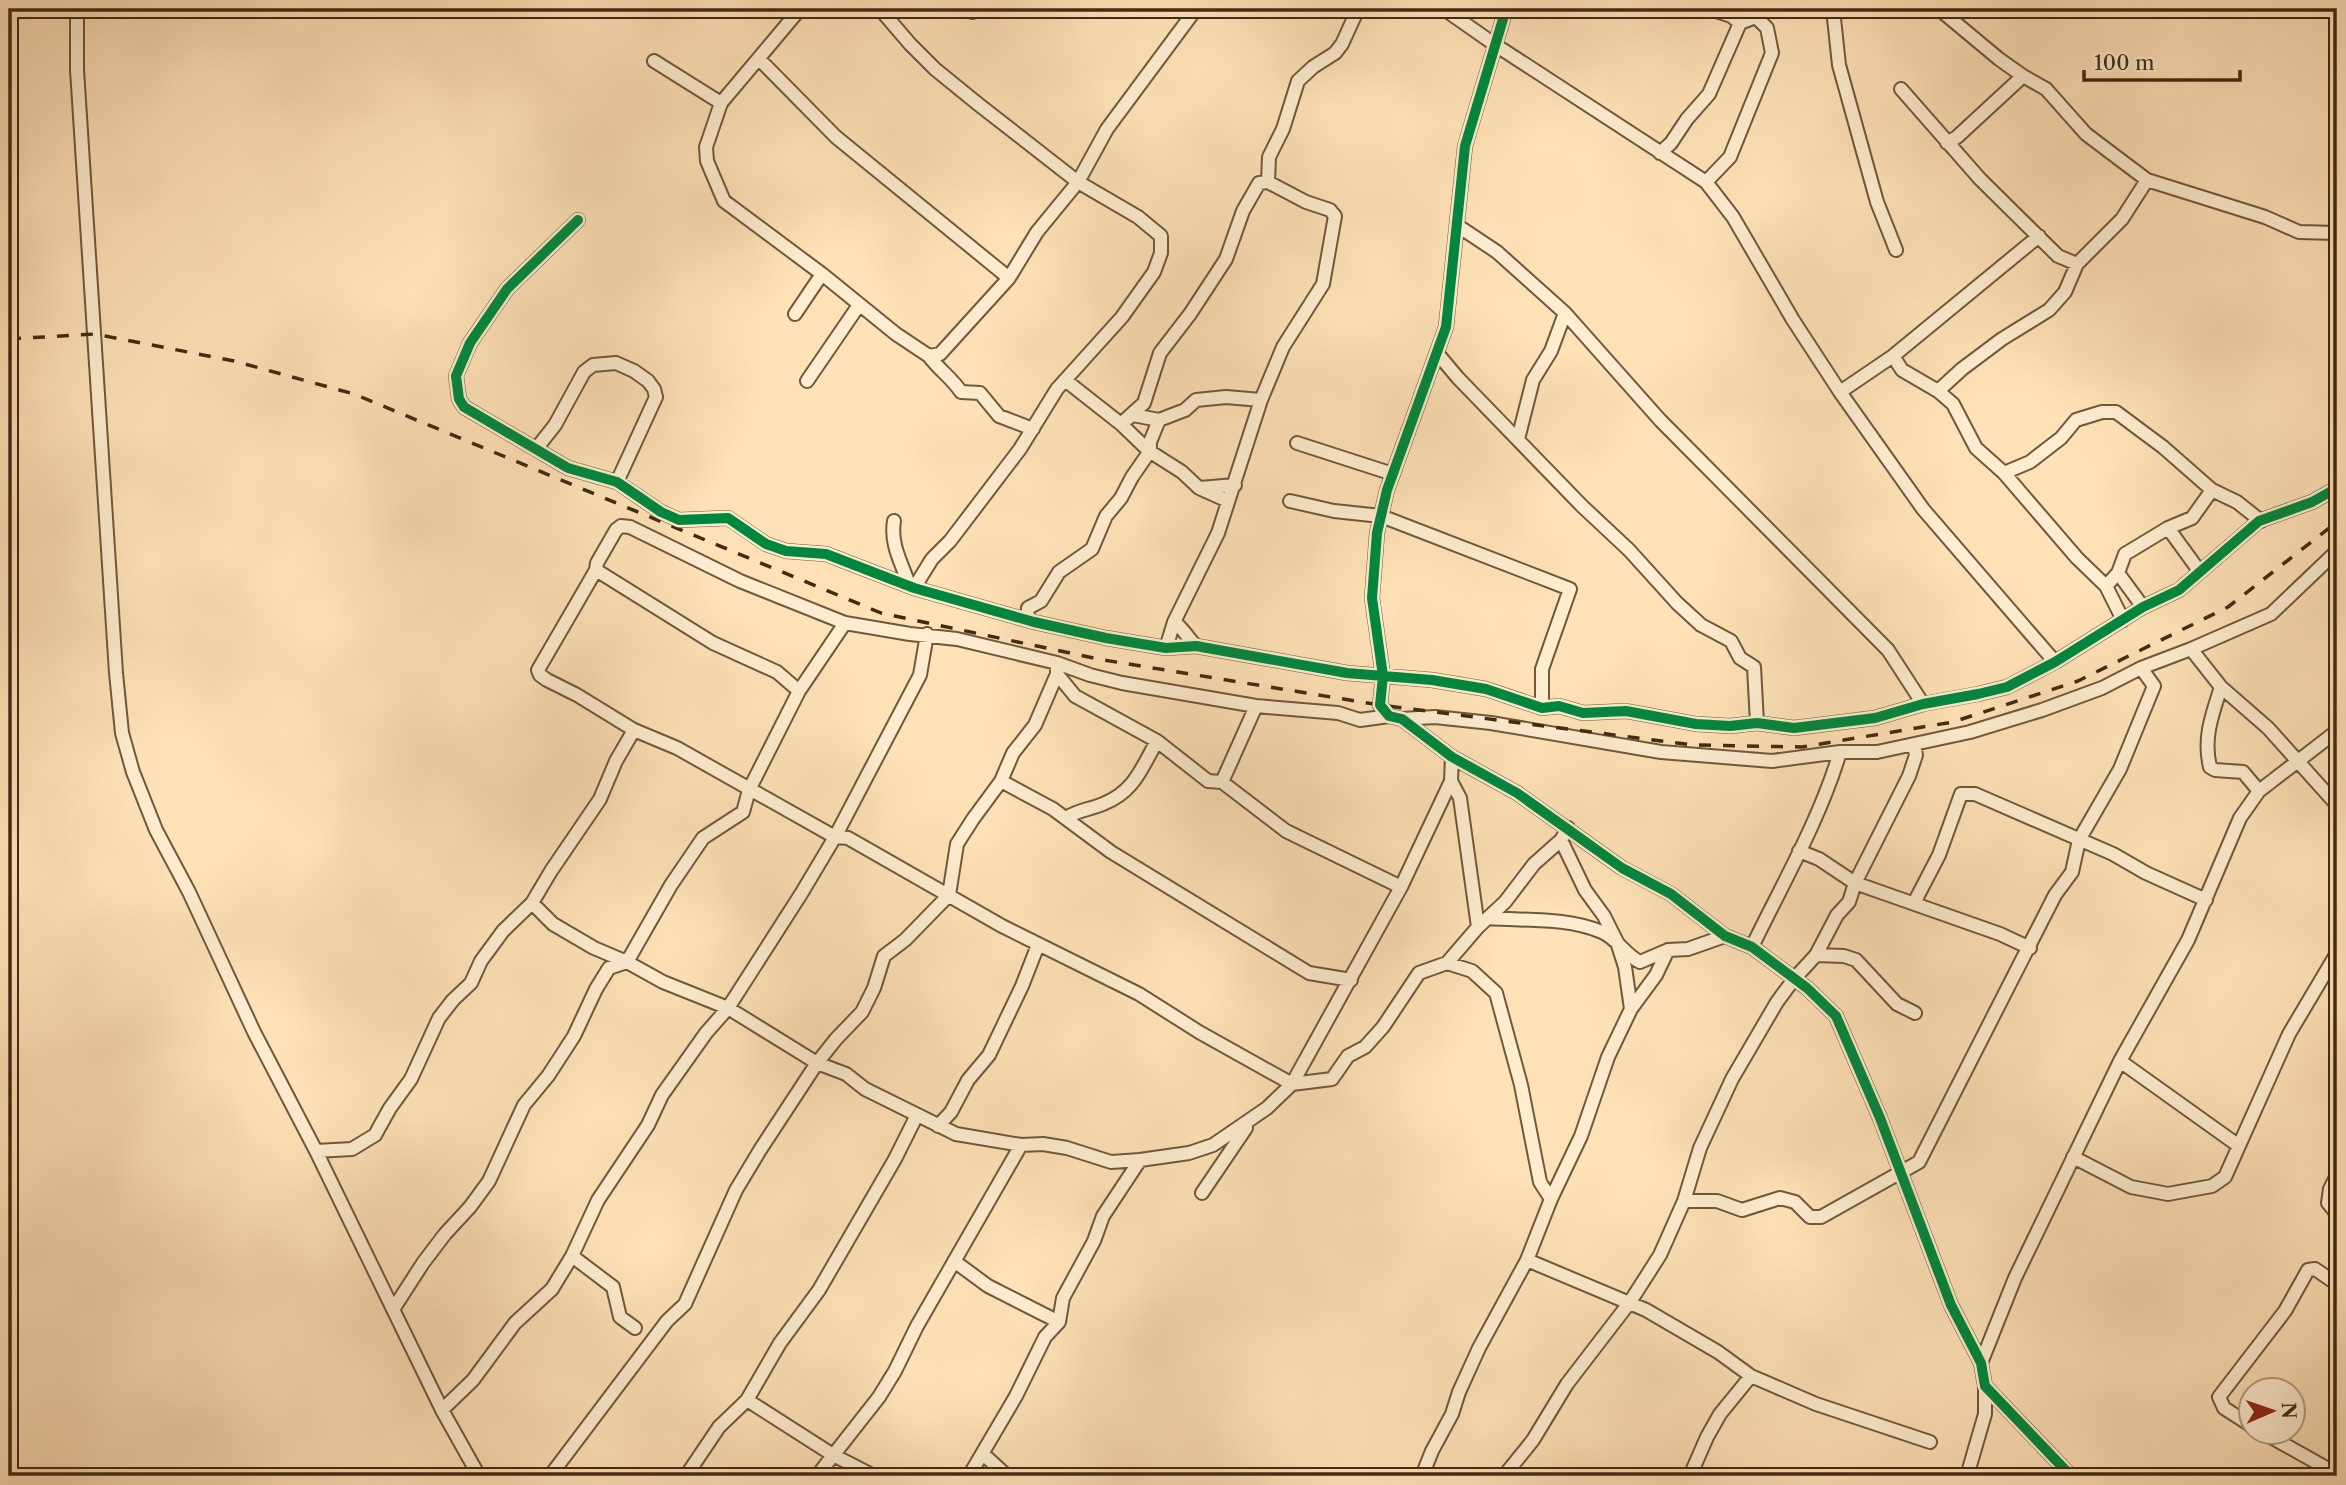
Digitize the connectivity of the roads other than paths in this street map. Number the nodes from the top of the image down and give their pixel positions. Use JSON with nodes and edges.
{"nodes":[{"id":1,"x":77,"y":9,"type":"edge"},
{"id":2,"x":800,"y":9,"type":"edge"},
{"id":3,"x":880,"y":9,"type":"edge"},
{"id":4,"x":1196,"y":9,"type":"edge"},
{"id":5,"x":1358,"y":9,"type":"edge"},
{"id":6,"x":1444,"y":9,"type":"edge"},
{"id":7,"x":1506,"y":9,"type":"edge"},
{"id":8,"x":1710,"y":9,"type":"edge"},
{"id":9,"x":1833,"y":9,"type":"edge"},
{"id":10,"x":1939,"y":9,"type":"edge"},
{"id":11,"x":1759,"y":13,"type":"edge"},
{"id":12,"x":1740,"y":23,"type":"junction"},
{"id":13,"x":1494,"y":44,"type":"junction"},
{"id":14,"x":759,"y":59,"type":"junction"},
{"id":15,"x":654,"y":61,"type":"dead end"},
{"id":16,"x":2023,"y":76,"type":"junction"},
{"id":17,"x":1901,"y":89,"type":"dead end"},
{"id":18,"x":721,"y":103,"type":"junction"},
{"id":19,"x":1947,"y":143,"type":"junction"},
{"id":20,"x":1660,"y":153,"type":"junction"},
{"id":21,"x":2147,"y":180,"type":"junction"},
{"id":22,"x":1079,"y":182,"type":"junction"},
{"id":23,"x":1268,"y":182,"type":"junction"},
{"id":24,"x":1706,"y":182,"type":"junction"},
{"id":25,"x":578,"y":220,"type":"dead end"},
{"id":26,"x":1458,"y":226,"type":"junction"},
{"id":27,"x":2337,"y":233,"type":"edge"},
{"id":28,"x":2039,"y":236,"type":"junction"},
{"id":29,"x":1896,"y":250,"type":"dead end"},
{"id":30,"x":2077,"y":264,"type":"junction"},
{"id":31,"x":822,"y":274,"type":"junction"},
{"id":32,"x":1009,"y":278,"type":"junction"},
{"id":33,"x":859,"y":305,"type":"junction"},
{"id":34,"x":1565,"y":313,"type":"junction"},
{"id":35,"x":795,"y":314,"type":"dead end"},
{"id":36,"x":1437,"y":353,"type":"junction"},
{"id":37,"x":929,"y":356,"type":"junction"},
{"id":38,"x":1893,"y":356,"type":"junction"},
{"id":39,"x":1065,"y":380,"type":"junction"},
{"id":40,"x":807,"y":381,"type":"dead end"},
{"id":41,"x":1938,"y":391,"type":"junction"},
{"id":42,"x":1840,"y":393,"type":"junction"},
{"id":43,"x":1261,"y":400,"type":"junction"},
{"id":44,"x":1159,"y":420,"type":"junction"},
{"id":45,"x":1121,"y":424,"type":"junction"},
{"id":46,"x":1033,"y":429,"type":"junction"},
{"id":47,"x":1518,"y":439,"type":"junction"},
{"id":48,"x":1297,"y":443,"type":"dead end"},
{"id":49,"x":536,"y":449,"type":"junction"},
{"id":50,"x":1150,"y":452,"type":"junction"},
{"id":51,"x":2004,"y":473,"type":"junction"},
{"id":52,"x":1393,"y":474,"type":"junction"},
{"id":53,"x":617,"y":482,"type":"junction"},
{"id":54,"x":1235,"y":485,"type":"junction"},
{"id":55,"x":1199,"y":488,"type":"junction"},
{"id":56,"x":2212,"y":490,"type":"junction"},
{"id":57,"x":2337,"y":490,"type":"edge"},
{"id":58,"x":1228,"y":501,"type":"junction"},
{"id":59,"x":1290,"y":501,"type":"dead end"},
{"id":60,"x":1381,"y":516,"type":"junction"},
{"id":61,"x":894,"y":521,"type":"dead end"},
{"id":62,"x":2260,"y":521,"type":"junction"},
{"id":63,"x":2168,"y":528,"type":"junction"},
{"id":64,"x":2337,"y":551,"type":"edge"},
{"id":65,"x":596,"y":570,"type":"junction"},
{"id":66,"x":2200,"y":572,"type":"junction"},
{"id":67,"x":2118,"y":573,"type":"junction"},
{"id":68,"x":912,"y":586,"type":"junction"},
{"id":69,"x":2106,"y":586,"type":"junction"},
{"id":70,"x":2143,"y":607,"type":"junction"},
{"id":71,"x":1027,"y":620,"type":"junction"},
{"id":72,"x":2123,"y":620,"type":"junction"},
{"id":73,"x":1174,"y":622,"type":"junction"},
{"id":74,"x":845,"y":623,"type":"junction"},
{"id":75,"x":927,"y":634,"type":"junction"},
{"id":76,"x":1196,"y":646,"type":"junction"},
{"id":77,"x":1166,"y":648,"type":"junction"},
{"id":78,"x":2190,"y":649,"type":"junction"},
{"id":79,"x":2055,"y":662,"type":"junction"},
{"id":80,"x":1061,"y":668,"type":"junction"},
{"id":81,"x":2141,"y":668,"type":"junction"},
{"id":82,"x":1383,"y":677,"type":"junction"},
{"id":83,"x":2221,"y":687,"type":"junction"},
{"id":84,"x":799,"y":691,"type":"junction"},
{"id":85,"x":1923,"y":704,"type":"junction"},
{"id":86,"x":1256,"y":706,"type":"junction"},
{"id":87,"x":1542,"y":708,"type":"junction"},
{"id":88,"x":1395,"y":717,"type":"junction"},
{"id":89,"x":1757,"y":723,"type":"junction"},
{"id":90,"x":634,"y":730,"type":"junction"},
{"id":91,"x":2337,"y":731,"type":"edge"},
{"id":92,"x":1157,"y":741,"type":"junction"},
{"id":93,"x":1914,"y":745,"type":"junction"},
{"id":94,"x":1840,"y":752,"type":"junction"},
{"id":95,"x":1452,"y":757,"type":"junction"},
{"id":96,"x":2299,"y":760,"type":"junction"},
{"id":97,"x":1001,"y":781,"type":"junction"},
{"id":98,"x":1451,"y":781,"type":"junction"},
{"id":99,"x":1222,"y":782,"type":"junction"},
{"id":100,"x":749,"y":790,"type":"junction"},
{"id":101,"x":2259,"y":791,"type":"junction"},
{"id":102,"x":2337,"y":805,"type":"edge"},
{"id":103,"x":1066,"y":818,"type":"junction"},
{"id":104,"x":1564,"y":834,"type":"junction"},
{"id":105,"x":835,"y":837,"type":"junction"},
{"id":106,"x":2079,"y":840,"type":"junction"},
{"id":107,"x":1799,"y":851,"type":"junction"},
{"id":108,"x":1855,"y":883,"type":"junction"},
{"id":109,"x":1401,"y":887,"type":"junction"},
{"id":110,"x":949,"y":895,"type":"junction"},
{"id":111,"x":2206,"y":900,"type":"junction"},
{"id":112,"x":1914,"y":902,"type":"junction"},
{"id":113,"x":532,"y":903,"type":"junction"},
{"id":114,"x":1483,"y":923,"type":"junction"},
{"id":115,"x":1725,"y":936,"type":"junction"},
{"id":116,"x":1617,"y":942,"type":"junction"},
{"id":117,"x":1038,"y":945,"type":"junction"},
{"id":118,"x":1752,"y":947,"type":"junction"},
{"id":119,"x":2030,"y":948,"type":"junction"},
{"id":120,"x":1668,"y":950,"type":"junction"},
{"id":121,"x":2337,"y":953,"type":"edge"},
{"id":122,"x":1816,"y":955,"type":"junction"},
{"id":123,"x":627,"y":962,"type":"junction"},
{"id":124,"x":1447,"y":963,"type":"junction"},
{"id":125,"x":1794,"y":979,"type":"junction"},
{"id":126,"x":1351,"y":980,"type":"junction"},
{"id":127,"x":727,"y":1008,"type":"junction"},
{"id":128,"x":1631,"y":1009,"type":"junction"},
{"id":129,"x":1915,"y":1013,"type":"dead end"},
{"id":130,"x":2120,"y":1061,"type":"junction"},
{"id":131,"x":817,"y":1063,"type":"junction"},
{"id":132,"x":1292,"y":1084,"type":"junction"},
{"id":133,"x":917,"y":1115,"type":"junction"},
{"id":134,"x":1252,"y":1119,"type":"junction"},
{"id":135,"x":938,"y":1126,"type":"junction"},
{"id":136,"x":1021,"y":1146,"type":"junction"},
{"id":137,"x":2239,"y":1146,"type":"junction"},
{"id":138,"x":316,"y":1152,"type":"junction"},
{"id":139,"x":2073,"y":1157,"type":"junction"},
{"id":140,"x":1140,"y":1160,"type":"junction"},
{"id":141,"x":1902,"y":1172,"type":"junction"},
{"id":142,"x":2337,"y":1175,"type":"edge"},
{"id":143,"x":1202,"y":1193,"type":"dead end"},
{"id":144,"x":1551,"y":1199,"type":"junction"},
{"id":145,"x":1684,"y":1201,"type":"junction"},
{"id":146,"x":2337,"y":1214,"type":"edge"},
{"id":147,"x":572,"y":1256,"type":"junction"},
{"id":148,"x":954,"y":1261,"type":"junction"},
{"id":149,"x":1527,"y":1261,"type":"junction"},
{"id":150,"x":2337,"y":1284,"type":"edge"},
{"id":151,"x":1630,"y":1302,"type":"junction"},
{"id":152,"x":394,"y":1308,"type":"junction"},
{"id":153,"x":1059,"y":1322,"type":"junction"},
{"id":154,"x":635,"y":1328,"type":"dead end"},
{"id":155,"x":1981,"y":1363,"type":"junction"},
{"id":156,"x":1751,"y":1376,"type":"junction"},
{"id":157,"x":1985,"y":1386,"type":"junction"},
{"id":158,"x":747,"y":1400,"type":"junction"},
{"id":159,"x":442,"y":1410,"type":"junction"},
{"id":160,"x":2238,"y":1417,"type":"edge"},
{"id":161,"x":1930,"y":1442,"type":"dead end"},
{"id":162,"x":2286,"y":1446,"type":"edge"},
{"id":163,"x":983,"y":1454,"type":"junction"},
{"id":164,"x":833,"y":1455,"type":"junction"},
{"id":165,"x":1515,"y":1460,"type":"junction"},
{"id":166,"x":2337,"y":1474,"type":"edge"},
{"id":167,"x":479,"y":1476,"type":"edge"},
{"id":168,"x":550,"y":1476,"type":"edge"},
{"id":169,"x":686,"y":1476,"type":"edge"},
{"id":170,"x":817,"y":1476,"type":"edge"},
{"id":171,"x":874,"y":1476,"type":"edge"},
{"id":172,"x":969,"y":1476,"type":"edge"},
{"id":173,"x":1007,"y":1476,"type":"edge"},
{"id":174,"x":1422,"y":1476,"type":"edge"},
{"id":175,"x":1504,"y":1476,"type":"edge"},
{"id":176,"x":1517,"y":1476,"type":"edge"},
{"id":177,"x":1690,"y":1476,"type":"edge"},
{"id":178,"x":1967,"y":1476,"type":"edge"},
{"id":179,"x":2071,"y":1476,"type":"edge"}],
"edges":[{"from":1,"to":138,"type":"street"},
{"from":2,"to":14,"type":"street"},
{"from":3,"to":22,"type":"street"},
{"from":4,"to":22,"type":"street"},
{"from":5,"to":23,"type":"street"},
{"from":6,"to":13,"type":"street"},
{"from":7,"to":13,"type":"street"},
{"from":8,"to":12,"type":"street"},
{"from":9,"to":29,"type":"street"},
{"from":10,"to":16,"type":"street"},
{"from":11,"to":12,"type":"street"},
{"from":11,"to":24,"type":"street"},
{"from":12,"to":20,"type":"street"},
{"from":13,"to":20,"type":"street"},
{"from":13,"to":26,"type":"street"},
{"from":14,"to":18,"type":"street"},
{"from":14,"to":32,"type":"street"},
{"from":15,"to":18,"type":"street"},
{"from":16,"to":19,"type":"street"},
{"from":16,"to":21,"type":"street"},
{"from":17,"to":19,"type":"street"},
{"from":18,"to":31,"type":"street"},
{"from":19,"to":28,"type":"street"},
{"from":20,"to":24,"type":"street"},
{"from":21,"to":27,"type":"street"},
{"from":21,"to":30,"type":"street"},
{"from":22,"to":32,"type":"street"},
{"from":22,"to":39,"type":"street"},
{"from":23,"to":43,"type":"street"},
{"from":23,"to":45,"type":"street"},
{"from":24,"to":42,"type":"street"},
{"from":25,"to":49,"type":"street"},
{"from":26,"to":34,"type":"street"},
{"from":26,"to":36,"type":"street"},
{"from":28,"to":30,"type":"street"},
{"from":28,"to":38,"type":"street"},
{"from":30,"to":41,"type":"street"},
{"from":31,"to":33,"type":"street"},
{"from":31,"to":35,"type":"street"},
{"from":32,"to":37,"type":"street"},
{"from":33,"to":37,"type":"street"},
{"from":33,"to":40,"type":"street"},
{"from":34,"to":47,"type":"street"},
{"from":34,"to":85,"type":"street"},
{"from":36,"to":47,"type":"street"},
{"from":36,"to":52,"type":"street"},
{"from":37,"to":46,"type":"street"},
{"from":38,"to":41,"type":"street"},
{"from":38,"to":42,"type":"street"},
{"from":39,"to":45,"type":"street"},
{"from":39,"to":46,"type":"street"},
{"from":41,"to":51,"type":"street"},
{"from":42,"to":79,"type":"street"},
{"from":43,"to":44,"type":"street"},
{"from":43,"to":54,"type":"street"},
{"from":44,"to":45,"type":"street"},
{"from":44,"to":50,"type":"street"},
{"from":45,"to":50,"type":"street"},
{"from":46,"to":68,"type":"street"},
{"from":47,"to":89,"type":"street"},
{"from":48,"to":52,"type":"street"},
{"from":49,"to":53,"type":"street"},
{"from":49,"to":53,"type":"street"},
{"from":50,"to":55,"type":"street"},
{"from":50,"to":71,"type":"street"},
{"from":51,"to":56,"type":"street"},
{"from":51,"to":69,"type":"street"},
{"from":52,"to":60,"type":"street"},
{"from":53,"to":68,"type":"street"},
{"from":54,"to":55,"type":"street"},
{"from":54,"to":58,"type":"street"},
{"from":55,"to":58,"type":"street"},
{"from":56,"to":62,"type":"street"},
{"from":56,"to":63,"type":"street"},
{"from":57,"to":62,"type":"street"},
{"from":58,"to":73,"type":"street"},
{"from":59,"to":60,"type":"street"},
{"from":60,"to":82,"type":"street"},
{"from":60,"to":87,"type":"street"},
{"from":61,"to":68,"type":"street"},
{"from":62,"to":66,"type":"street"},
{"from":63,"to":66,"type":"street"},
{"from":63,"to":67,"type":"street"},
{"from":64,"to":78,"type":"street"},
{"from":65,"to":74,"type":"street"},
{"from":65,"to":84,"type":"street"},
{"from":65,"to":90,"type":"street"},
{"from":66,"to":70,"type":"street"},
{"from":67,"to":69,"type":"street"},
{"from":67,"to":70,"type":"street"},
{"from":68,"to":71,"type":"street"},
{"from":69,"to":72,"type":"street"},
{"from":70,"to":72,"type":"street"},
{"from":71,"to":77,"type":"street"},
{"from":72,"to":79,"type":"street"},
{"from":73,"to":76,"type":"street"},
{"from":73,"to":77,"type":"street"},
{"from":74,"to":75,"type":"street"},
{"from":74,"to":84,"type":"street"},
{"from":75,"to":80,"type":"street"},
{"from":75,"to":105,"type":"street"},
{"from":76,"to":77,"type":"street"},
{"from":76,"to":82,"type":"street"},
{"from":78,"to":81,"type":"street"},
{"from":78,"to":83,"type":"street"},
{"from":79,"to":85,"type":"street"},
{"from":80,"to":86,"type":"street"},
{"from":80,"to":92,"type":"street"},
{"from":80,"to":97,"type":"street"},
{"from":81,"to":93,"type":"street"},
{"from":81,"to":106,"type":"street"},
{"from":82,"to":87,"type":"street"},
{"from":82,"to":88,"type":"street"},
{"from":83,"to":96,"type":"street"},
{"from":83,"to":101,"type":"street"},
{"from":84,"to":100,"type":"street"},
{"from":85,"to":89,"type":"street"},
{"from":86,"to":88,"type":"street"},
{"from":86,"to":99,"type":"street"},
{"from":87,"to":89,"type":"street"},
{"from":88,"to":94,"type":"street"},
{"from":88,"to":95,"type":"street"},
{"from":90,"to":100,"type":"street"},
{"from":90,"to":113,"type":"street"},
{"from":91,"to":96,"type":"street"},
{"from":92,"to":99,"type":"street"},
{"from":92,"to":103,"type":"street"},
{"from":93,"to":94,"type":"street"},
{"from":93,"to":108,"type":"street"},
{"from":94,"to":107,"type":"street"},
{"from":95,"to":98,"type":"street"},
{"from":95,"to":104,"type":"street"},
{"from":96,"to":101,"type":"street"},
{"from":96,"to":102,"type":"street"},
{"from":97,"to":103,"type":"street"},
{"from":97,"to":110,"type":"street"},
{"from":98,"to":109,"type":"street"},
{"from":98,"to":114,"type":"street"},
{"from":99,"to":109,"type":"street"},
{"from":100,"to":105,"type":"street"},
{"from":100,"to":123,"type":"street"},
{"from":101,"to":111,"type":"street"},
{"from":103,"to":126,"type":"street"},
{"from":104,"to":114,"type":"street"},
{"from":104,"to":115,"type":"street"},
{"from":104,"to":116,"type":"street"},
{"from":105,"to":110,"type":"street"},
{"from":105,"to":127,"type":"street"},
{"from":106,"to":111,"type":"street"},
{"from":106,"to":112,"type":"street"},
{"from":106,"to":119,"type":"street"},
{"from":107,"to":108,"type":"street"},
{"from":107,"to":118,"type":"street"},
{"from":108,"to":112,"type":"street"},
{"from":108,"to":122,"type":"street"},
{"from":109,"to":126,"type":"street"},
{"from":110,"to":117,"type":"street"},
{"from":110,"to":131,"type":"street"},
{"from":111,"to":130,"type":"street"},
{"from":112,"to":119,"type":"street"},
{"from":113,"to":123,"type":"street"},
{"from":113,"to":138,"type":"street"},
{"from":114,"to":116,"type":"street"},
{"from":114,"to":124,"type":"street"},
{"from":115,"to":118,"type":"street"},
{"from":115,"to":120,"type":"street"},
{"from":116,"to":120,"type":"street"},
{"from":116,"to":128,"type":"street"},
{"from":117,"to":132,"type":"street"},
{"from":117,"to":135,"type":"street"},
{"from":118,"to":125,"type":"street"},
{"from":119,"to":141,"type":"street"},
{"from":120,"to":128,"type":"street"},
{"from":121,"to":137,"type":"street"},
{"from":122,"to":125,"type":"street"},
{"from":122,"to":129,"type":"street"},
{"from":123,"to":127,"type":"street"},
{"from":123,"to":152,"type":"street"},
{"from":124,"to":132,"type":"street"},
{"from":124,"to":144,"type":"street"},
{"from":125,"to":141,"type":"street"},
{"from":125,"to":145,"type":"street"},
{"from":126,"to":132,"type":"street"},
{"from":127,"to":131,"type":"street"},
{"from":127,"to":147,"type":"street"},
{"from":128,"to":144,"type":"street"},
{"from":130,"to":137,"type":"street"},
{"from":130,"to":139,"type":"street"},
{"from":131,"to":133,"type":"street"},
{"from":131,"to":168,"type":"street"},
{"from":132,"to":134,"type":"street"},
{"from":133,"to":135,"type":"street"},
{"from":133,"to":158,"type":"street"},
{"from":134,"to":140,"type":"street"},
{"from":134,"to":143,"type":"street"},
{"from":135,"to":136,"type":"street"},
{"from":136,"to":140,"type":"street"},
{"from":136,"to":148,"type":"street"},
{"from":137,"to":139,"type":"street"},
{"from":138,"to":152,"type":"street"},
{"from":139,"to":155,"type":"street"},
{"from":140,"to":153,"type":"street"},
{"from":141,"to":145,"type":"street"},
{"from":141,"to":155,"type":"street"},
{"from":142,"to":146,"type":"street"},
{"from":144,"to":149,"type":"street"},
{"from":145,"to":151,"type":"street"},
{"from":147,"to":154,"type":"street"},
{"from":147,"to":159,"type":"street"},
{"from":148,"to":153,"type":"street"},
{"from":148,"to":164,"type":"street"},
{"from":149,"to":151,"type":"street"},
{"from":149,"to":174,"type":"street"},
{"from":150,"to":160,"type":"street"},
{"from":151,"to":156,"type":"street"},
{"from":151,"to":165,"type":"street"},
{"from":152,"to":159,"type":"street"},
{"from":153,"to":163,"type":"street"},
{"from":155,"to":157,"type":"street"},
{"from":156,"to":161,"type":"street"},
{"from":156,"to":177,"type":"street"},
{"from":157,"to":178,"type":"street"},
{"from":157,"to":179,"type":"street"},
{"from":158,"to":164,"type":"street"},
{"from":158,"to":169,"type":"street"},
{"from":159,"to":167,"type":"street"},
{"from":162,"to":166,"type":"street"},
{"from":163,"to":172,"type":"street"},
{"from":163,"to":173,"type":"street"},
{"from":164,"to":170,"type":"street"},
{"from":164,"to":171,"type":"street"},
{"from":165,"to":175,"type":"street"},
{"from":165,"to":176,"type":"street"}]}
